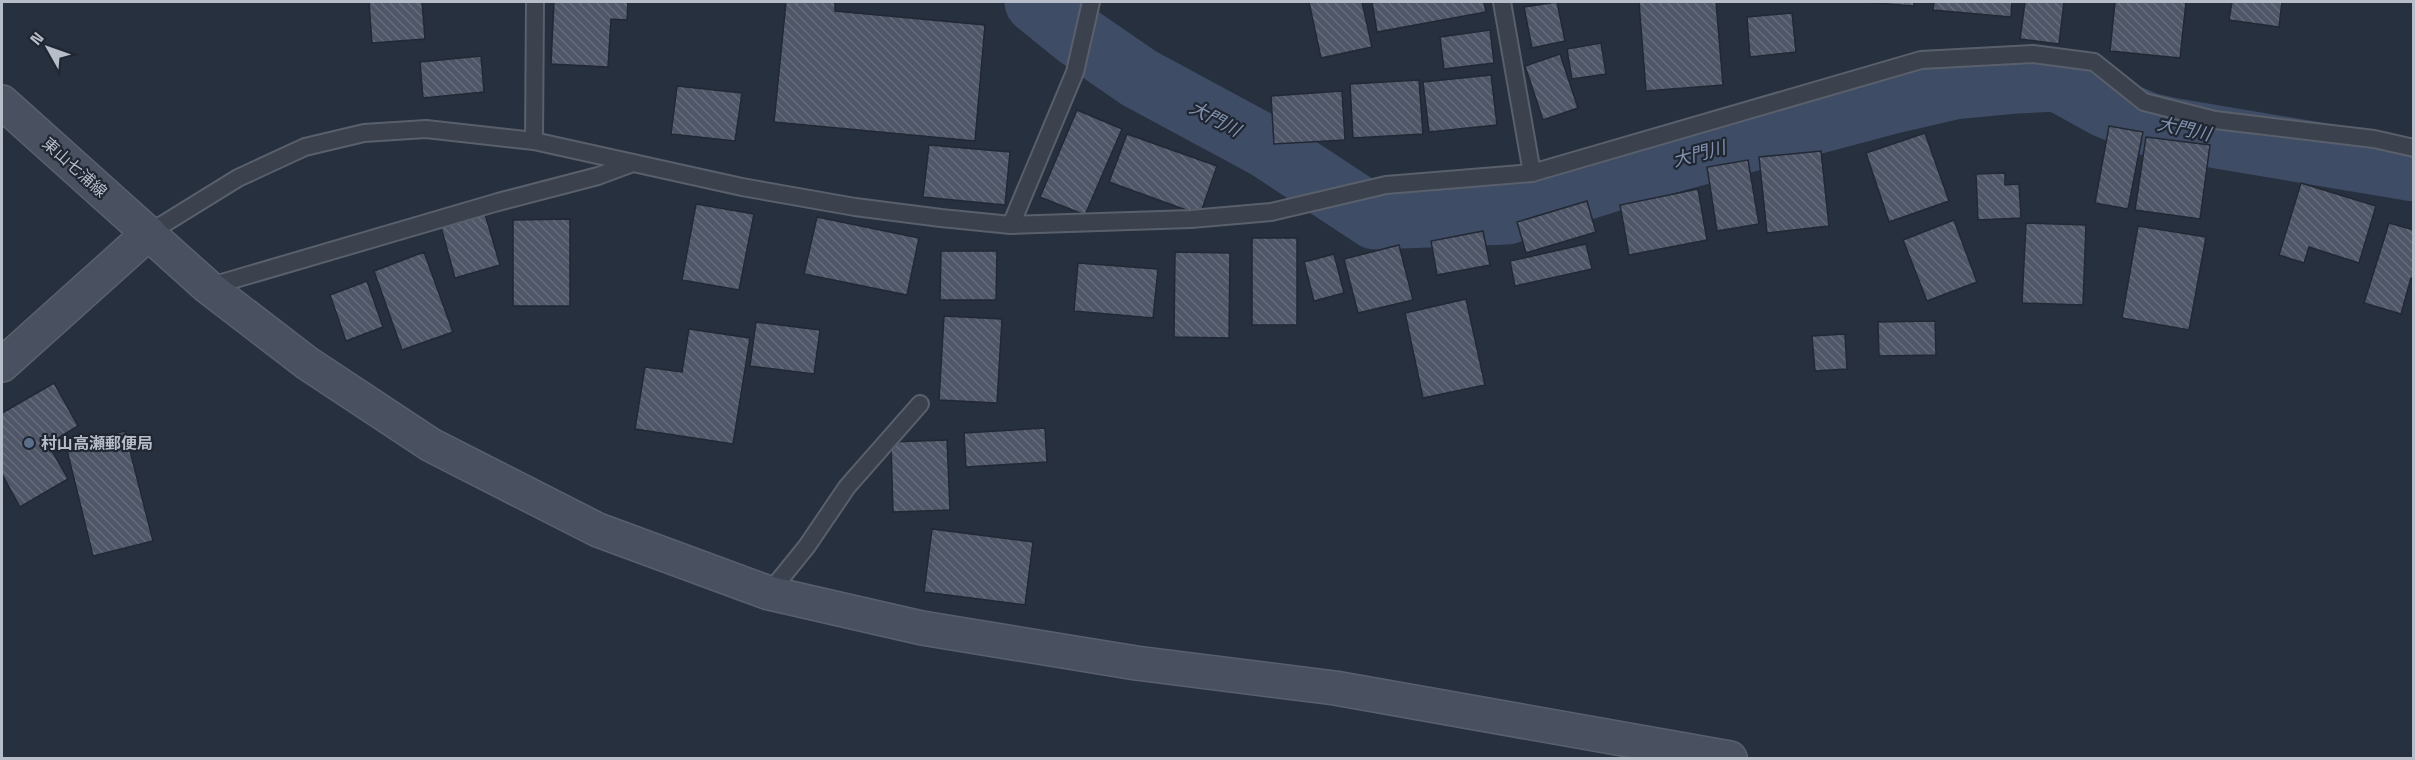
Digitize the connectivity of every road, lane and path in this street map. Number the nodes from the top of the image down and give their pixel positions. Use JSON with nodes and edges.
{"nodes":[{"id":1,"x":535,"y":2,"type":"edge"},
{"id":2,"x":1091,"y":2,"type":"edge"},
{"id":3,"x":1502,"y":2,"type":"edge"},
{"id":4,"x":2,"y":102,"type":"edge"},
{"id":5,"x":534,"y":141,"type":"junction"},
{"id":6,"x":2414,"y":147,"type":"edge"},
{"id":7,"x":633,"y":163,"type":"junction"},
{"id":8,"x":1532,"y":173,"type":"junction"},
{"id":9,"x":1011,"y":225,"type":"junction"},
{"id":10,"x":149,"y":233,"type":"junction"},
{"id":11,"x":208,"y":287,"type":"junction"},
{"id":12,"x":2,"y":365,"type":"edge"},
{"id":13,"x":920,"y":404,"type":"dead end"},
{"id":14,"x":769,"y":593,"type":"junction"},
{"id":15,"x":1730,"y":759,"type":"edge"}],
"edges":[{"from":1,"to":5,"type":"lane"},
{"from":2,"to":9,"type":"lane"},
{"from":3,"to":8,"type":"lane"},
{"from":4,"to":10,"type":"street","name":"東山七浦線"},
{"from":5,"to":7,"type":"lane"},
{"from":5,"to":10,"type":"lane"},
{"from":6,"to":8,"type":"lane"},
{"from":7,"to":9,"type":"lane"},
{"from":7,"to":11,"type":"lane"},
{"from":8,"to":9,"type":"lane"},
{"from":10,"to":11,"type":"street","name":"東山七浦線"},
{"from":10,"to":12,"type":"street"},
{"from":11,"to":14,"type":"street","name":"東山七浦線"},
{"from":13,"to":14,"type":"lane"},
{"from":14,"to":15,"type":"street","name":"東山七浦線"}]}
